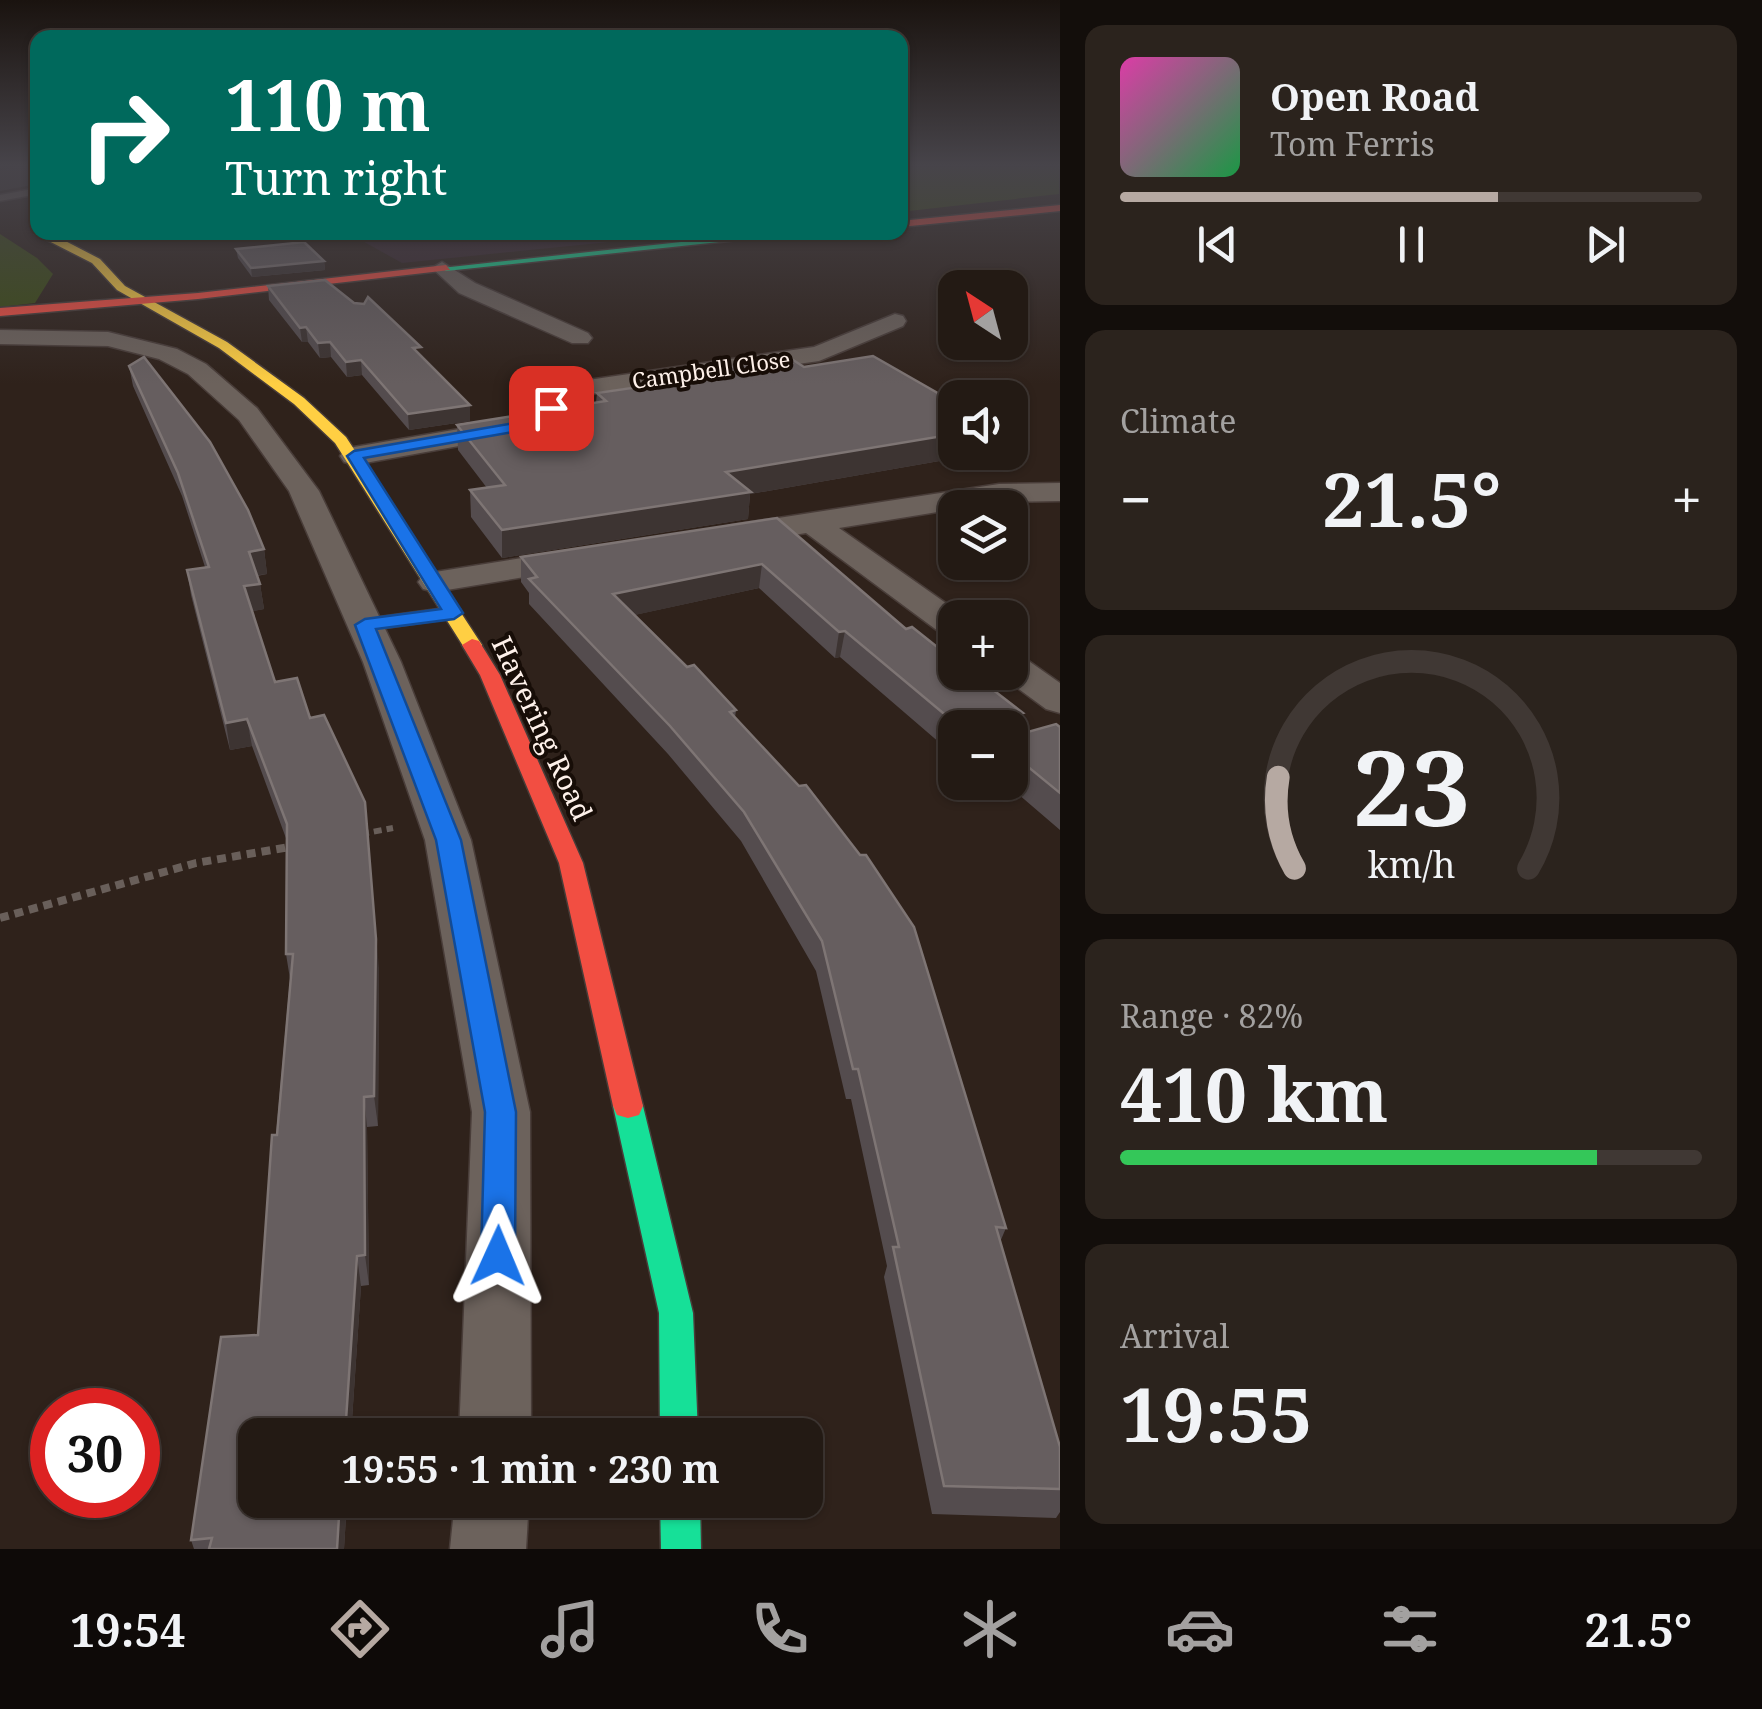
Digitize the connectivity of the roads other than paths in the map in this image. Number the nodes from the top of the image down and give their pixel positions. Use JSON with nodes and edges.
{"nodes":[{"id":1,"x":54,"y":240,"type":"edge"},
{"id":2,"x":727,"y":240,"type":"edge"},
{"id":3,"x":442,"y":268,"type":"junction"},
{"id":4,"x":112,"y":278,"type":"junction"},
{"id":5,"x":141,"y":300,"type":"junction"},
{"id":6,"x":6,"y":320,"type":"edge"},
{"id":7,"x":889,"y":330,"type":"dead end"},
{"id":8,"x":580,"y":338,"type":"dead end"},
{"id":9,"x":354,"y":456,"type":"junction"},
{"id":10,"x":1060,"y":492,"type":"edge"},
{"id":11,"x":811,"y":522,"type":"junction"},
{"id":12,"x":698,"y":540,"type":"edge"},
{"id":13,"x":605,"y":555,"type":"edge"},
{"id":14,"x":435,"y":582,"type":"junction"},
{"id":15,"x":454,"y":613,"type":"junction"},
{"id":16,"x":938,"y":614,"type":"edge"},
{"id":17,"x":365,"y":625,"type":"junction"},
{"id":18,"x":1028,"y":678,"type":"edge"},
{"id":19,"x":1060,"y":700,"type":"edge"},
{"id":20,"x":495,"y":1418,"type":"edge"},
{"id":21,"x":679,"y":1418,"type":"edge"},
{"id":22,"x":491,"y":1518,"type":"edge"},
{"id":23,"x":681,"y":1518,"type":"edge"},
{"id":24,"x":488,"y":1549,"type":"edge"},
{"id":25,"x":682,"y":1549,"type":"edge"}],
"edges":[{"from":1,"to":4,"type":"main road","name":"Havering Road"},
{"from":2,"to":3,"type":"main road"},
{"from":3,"to":5,"type":"main road"},
{"from":3,"to":8,"type":"street"},
{"from":4,"to":5,"type":"main road","name":"Havering Road"},
{"from":4,"to":6,"type":"main road"},
{"from":5,"to":6,"type":"main road"},
{"from":5,"to":9,"type":"main road","name":"Havering Road"},
{"from":6,"to":17,"type":"street"},
{"from":7,"to":9,"type":"street","name":"Campbell Close"},
{"from":9,"to":14,"type":"main road","name":"Havering Road"},
{"from":10,"to":11,"type":"street"},
{"from":11,"to":12,"type":"street"},
{"from":11,"to":16,"type":"street"},
{"from":13,"to":14,"type":"street"},
{"from":14,"to":15,"type":"main road","name":"Havering Road"},
{"from":15,"to":17,"type":"lane"},
{"from":15,"to":21,"type":"main road","name":"Havering Road"},
{"from":17,"to":20,"type":"street"},
{"from":18,"to":19,"type":"street"},
{"from":22,"to":24,"type":"street"},
{"from":23,"to":25,"type":"main road"}]}
